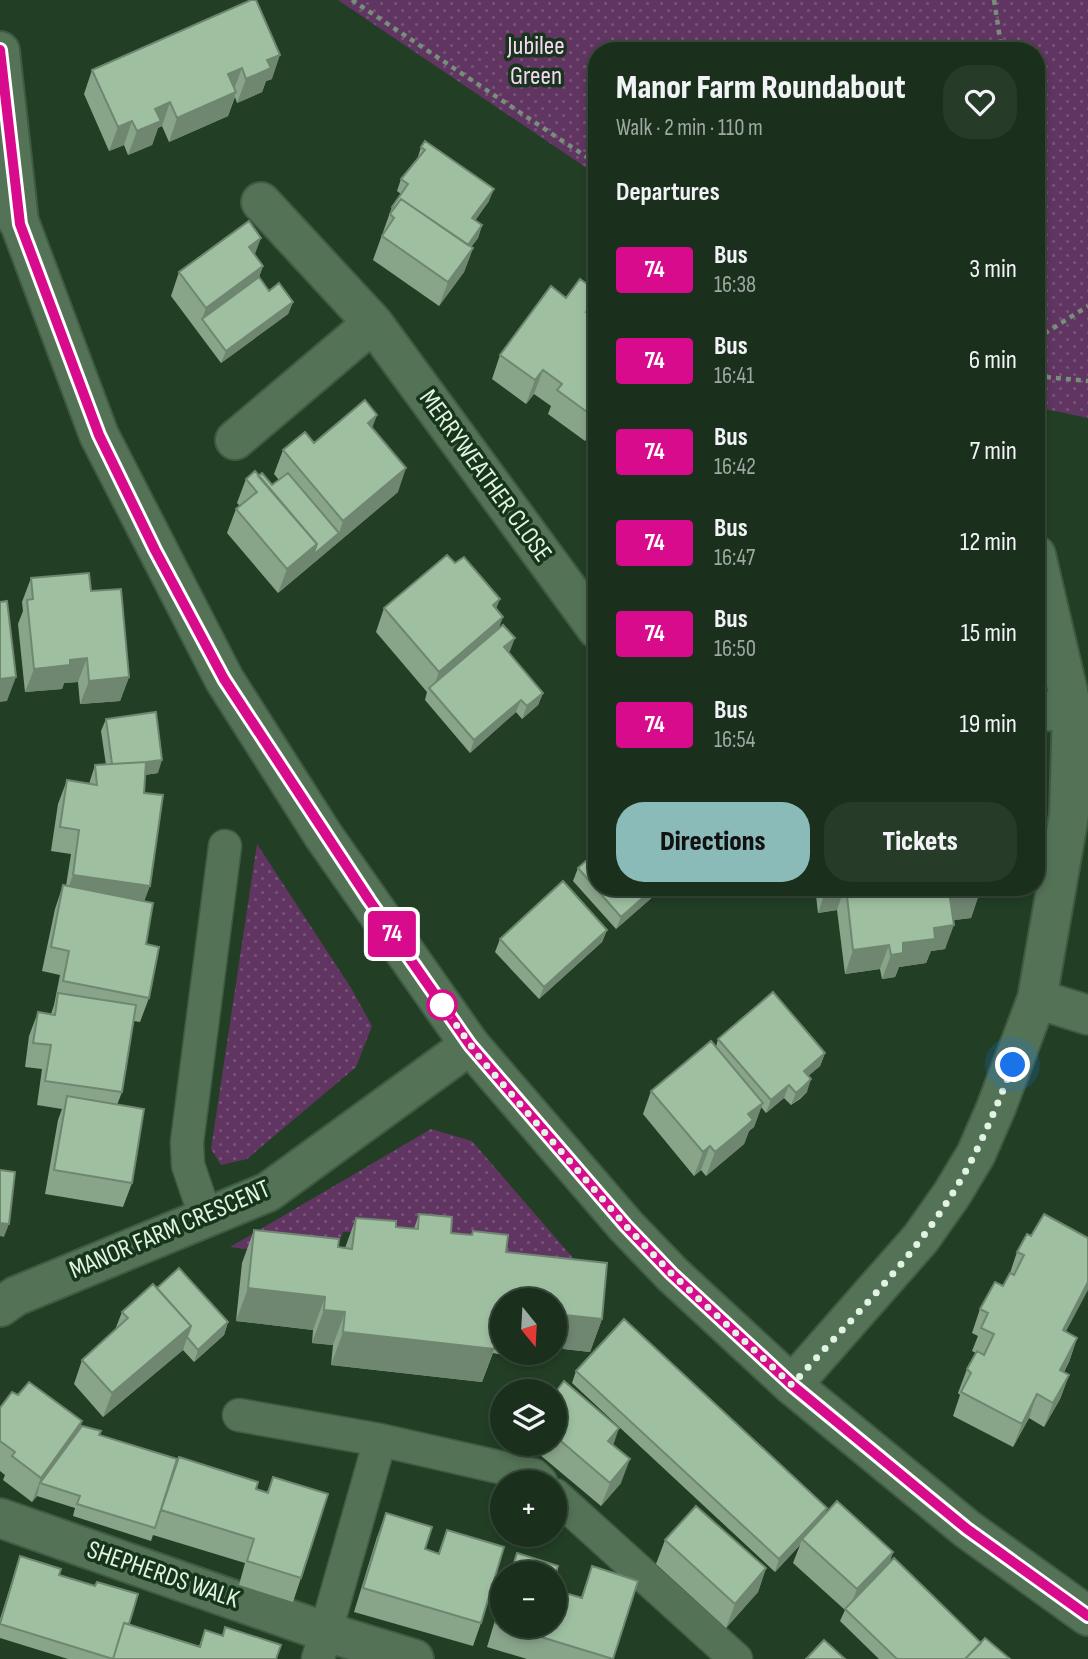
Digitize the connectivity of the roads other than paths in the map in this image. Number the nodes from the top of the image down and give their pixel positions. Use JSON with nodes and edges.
{"nodes":[{"id":1,"x":0,"y":51,"type":"edge"},
{"id":2,"x":261,"y":202,"type":"dead end"},
{"id":3,"x":10,"y":209,"type":"edge"},
{"id":4,"x":373,"y":323,"type":"junction"},
{"id":5,"x":234,"y":440,"type":"dead end"},
{"id":6,"x":588,"y":617,"type":"edge"},
{"id":7,"x":1045,"y":633,"type":"edge"},
{"id":8,"x":1054,"y":711,"type":"edge"},
{"id":9,"x":225,"y":846,"type":"dead end"},
{"id":10,"x":1037,"y":999,"type":"junction"},
{"id":11,"x":1088,"y":1016,"type":"edge"},
{"id":12,"x":470,"y":1045,"type":"junction"},
{"id":13,"x":206,"y":1218,"type":"junction"},
{"id":14,"x":0,"y":1307,"type":"edge"},
{"id":15,"x":792,"y":1385,"type":"junction"},
{"id":16,"x":239,"y":1415,"type":"dead end"},
{"id":17,"x":380,"y":1440,"type":"junction"},
{"id":18,"x":512,"y":1470,"type":"edge"},
{"id":19,"x":567,"y":1505,"type":"edge"},
{"id":20,"x":0,"y":1518,"type":"edge"},
{"id":21,"x":1088,"y":1616,"type":"edge"},
{"id":22,"x":322,"y":1646,"type":"edge"},
{"id":23,"x":414,"y":1659,"type":"edge"},
{"id":24,"x":736,"y":1659,"type":"edge"}],
"edges":[{"from":1,"to":3,"type":"street"},
{"from":2,"to":4,"type":"street","name":"MERRYWEATHER CLOSE"},
{"from":3,"to":12,"type":"street"},
{"from":4,"to":5,"type":"street"},
{"from":4,"to":6,"type":"street","name":"MERRYWEATHER CLOSE"},
{"from":7,"to":8,"type":"street"},
{"from":8,"to":10,"type":"street"},
{"from":9,"to":13,"type":"lane"},
{"from":10,"to":11,"type":"street"},
{"from":10,"to":15,"type":"street"},
{"from":12,"to":13,"type":"street","name":"MANOR FARM CRESCENT"},
{"from":12,"to":15,"type":"street"},
{"from":13,"to":14,"type":"street","name":"MANOR FARM CRESCENT"},
{"from":15,"to":21,"type":"street"},
{"from":16,"to":17,"type":"lane"},
{"from":17,"to":18,"type":"lane"},
{"from":17,"to":22,"type":"lane"},
{"from":19,"to":24,"type":"lane"},
{"from":20,"to":22,"type":"street","name":"SHEPHERDS WALK"},
{"from":22,"to":23,"type":"street","name":"SHEPHERDS WALK"}]}
